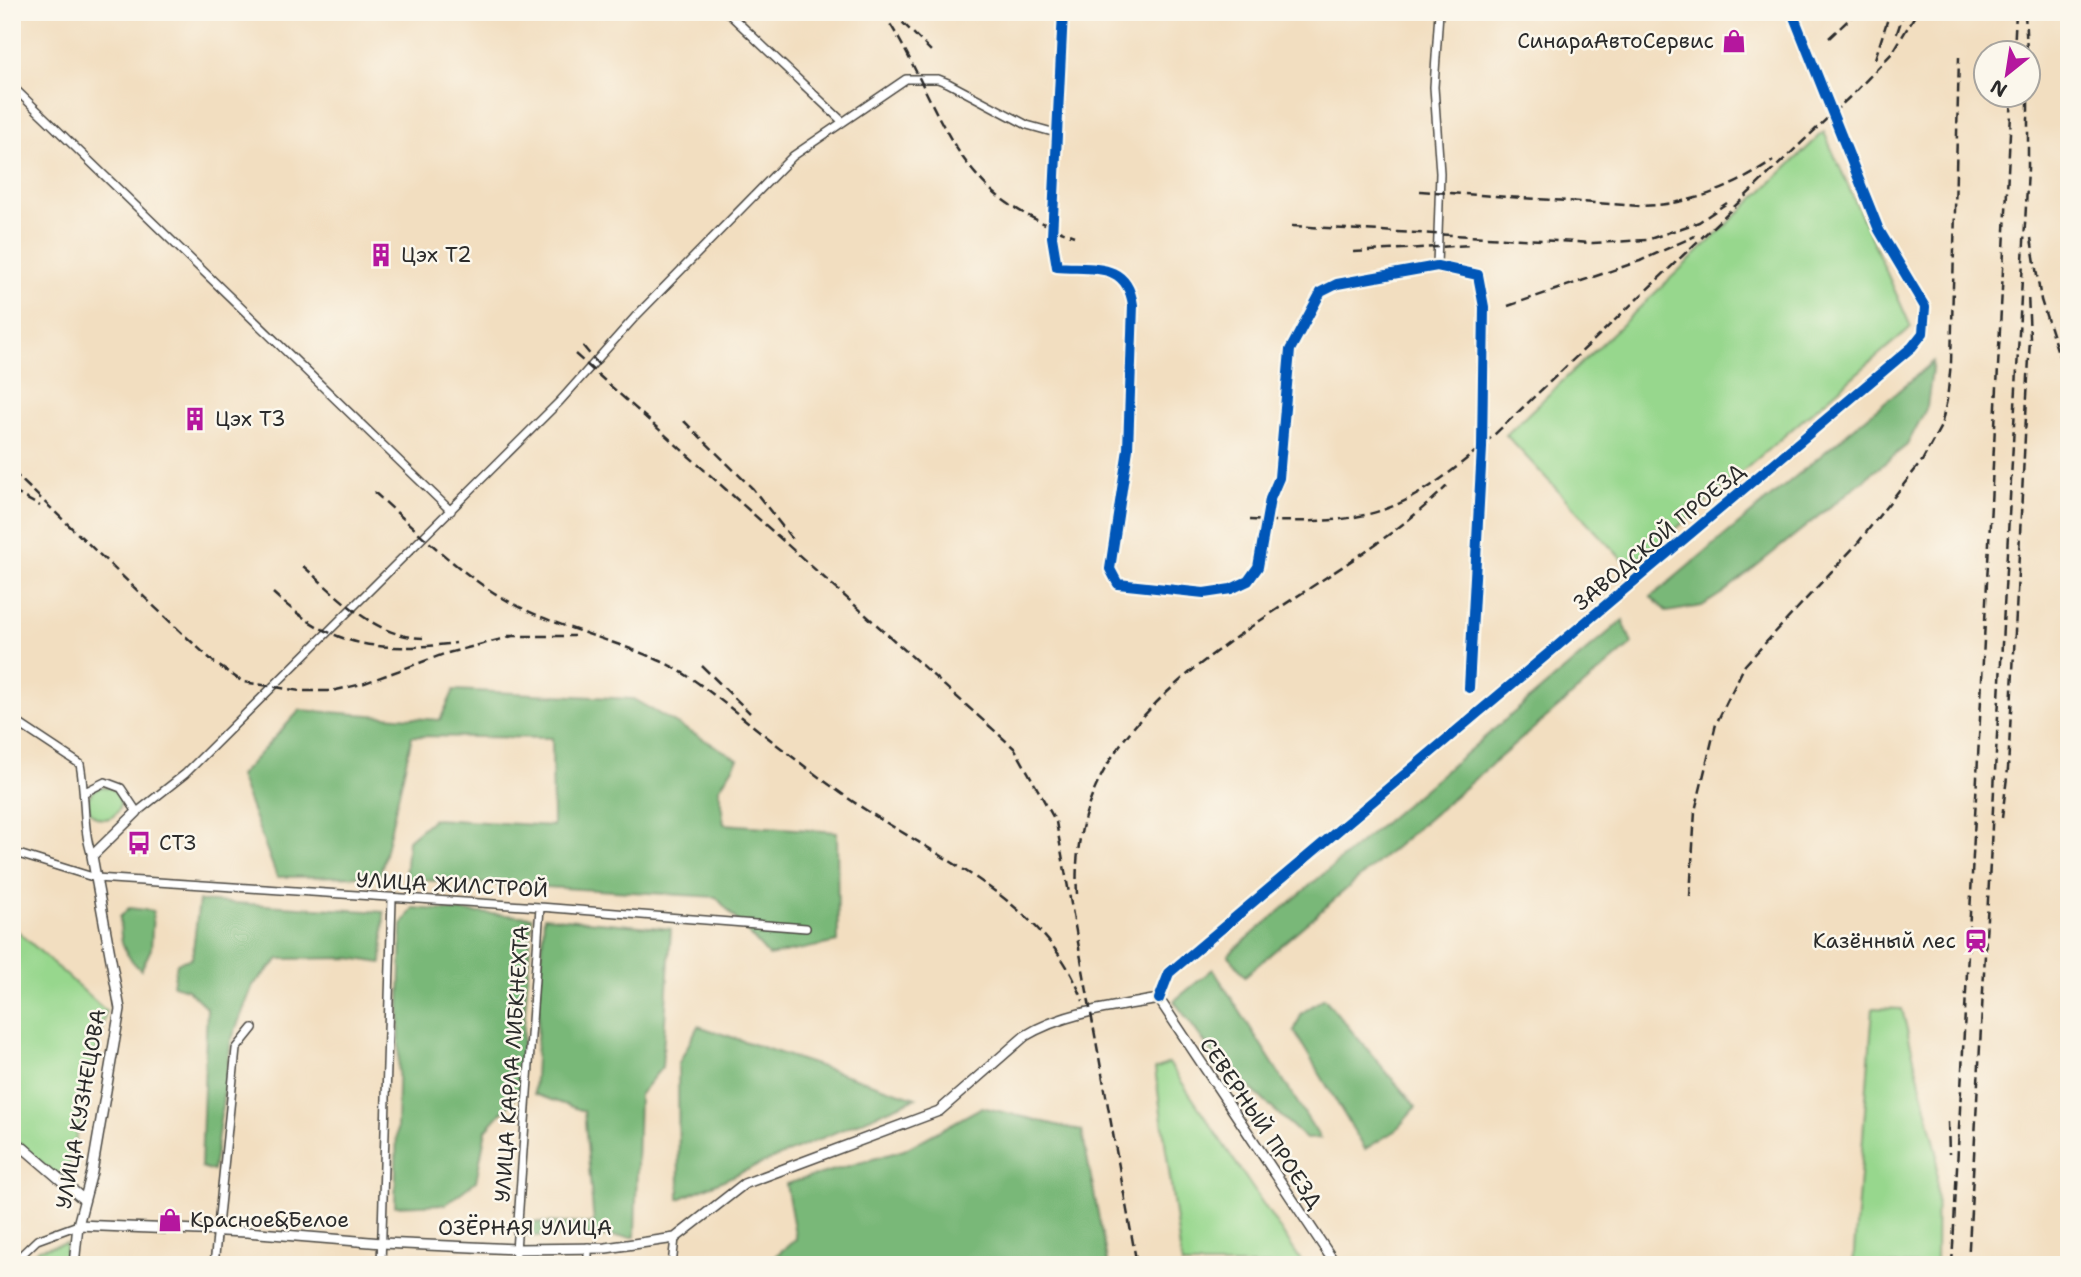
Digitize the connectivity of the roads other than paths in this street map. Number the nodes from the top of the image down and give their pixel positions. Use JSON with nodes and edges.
{"nodes":[{"id":1,"x":727,"y":12,"type":"edge"},
{"id":2,"x":1063,"y":12,"type":"edge"},
{"id":3,"x":1439,"y":12,"type":"edge"},
{"id":4,"x":1792,"y":12,"type":"edge"},
{"id":5,"x":12,"y":86,"type":"edge"},
{"id":6,"x":843,"y":122,"type":"junction"},
{"id":7,"x":1056,"y":133,"type":"junction"},
{"id":8,"x":1437,"y":266,"type":"junction"},
{"id":9,"x":451,"y":511,"type":"junction"},
{"id":10,"x":1469,"y":688,"type":"dead end"},
{"id":11,"x":12,"y":719,"type":"edge"},
{"id":12,"x":85,"y":792,"type":"junction"},
{"id":13,"x":137,"y":811,"type":"junction"},
{"id":14,"x":12,"y":852,"type":"edge"},
{"id":15,"x":92,"y":856,"type":"junction"},
{"id":16,"x":96,"y":878,"type":"junction"},
{"id":17,"x":392,"y":900,"type":"junction"},
{"id":18,"x":540,"y":907,"type":"junction"},
{"id":19,"x":806,"y":928,"type":"dead end"},
{"id":20,"x":1159,"y":999,"type":"junction"},
{"id":21,"x":253,"y":1028,"type":"dead end"},
{"id":22,"x":12,"y":1138,"type":"edge"},
{"id":23,"x":84,"y":1200,"type":"junction"},
{"id":24,"x":78,"y":1225,"type":"junction"},
{"id":25,"x":217,"y":1230,"type":"junction"},
{"id":26,"x":675,"y":1238,"type":"junction"},
{"id":27,"x":382,"y":1243,"type":"junction"},
{"id":28,"x":588,"y":1248,"type":"junction"},
{"id":29,"x":516,"y":1249,"type":"junction"},
{"id":30,"x":12,"y":1264,"type":"edge"},
{"id":31,"x":74,"y":1265,"type":"edge"},
{"id":32,"x":214,"y":1265,"type":"edge"},
{"id":33,"x":381,"y":1265,"type":"edge"},
{"id":34,"x":515,"y":1265,"type":"edge"},
{"id":35,"x":588,"y":1265,"type":"edge"},
{"id":36,"x":672,"y":1265,"type":"edge"},
{"id":37,"x":1336,"y":1265,"type":"edge"}],
"edges":[{"from":1,"to":6,"type":"street"},
{"from":2,"to":7,"type":"street"},
{"from":3,"to":8,"type":"street"},
{"from":4,"to":20,"type":"street","name":"ЗАВОДСКОЙ ПРОЕЗД"},
{"from":5,"to":9,"type":"street"},
{"from":6,"to":7,"type":"street"},
{"from":6,"to":9,"type":"street"},
{"from":7,"to":8,"type":"street"},
{"from":8,"to":10,"type":"street"},
{"from":9,"to":13,"type":"street"},
{"from":11,"to":12,"type":"street"},
{"from":12,"to":13,"type":"street"},
{"from":12,"to":15,"type":"street"},
{"from":13,"to":15,"type":"street"},
{"from":14,"to":16,"type":"street","name":"УЛИЦА ЖИЛСТРОЙ"},
{"from":15,"to":16,"type":"street","name":"УЛИЦА КУЗНЕЦОВА"},
{"from":16,"to":17,"type":"street","name":"УЛИЦА ЖИЛСТРОЙ"},
{"from":16,"to":23,"type":"street","name":"УЛИЦА КУЗНЕЦОВА"},
{"from":17,"to":18,"type":"street","name":"УЛИЦА ЖИЛСТРОЙ"},
{"from":17,"to":27,"type":"street"},
{"from":18,"to":19,"type":"street","name":"УЛИЦА ЖИЛСТРОЙ"},
{"from":18,"to":29,"type":"street","name":"УЛИЦА КАРЛА ЛИБКНЕХТА"},
{"from":20,"to":26,"type":"street","name":"ОЗЁРНАЯ УЛИЦА"},
{"from":20,"to":37,"type":"street","name":"СЕВЕРНЫЙ ПРОЕЗД"},
{"from":21,"to":25,"type":"street"},
{"from":22,"to":23,"type":"street"},
{"from":23,"to":24,"type":"street","name":"УЛИЦА КУЗНЕЦОВА"},
{"from":24,"to":25,"type":"street","name":"ОЗЁРНАЯ УЛИЦА"},
{"from":24,"to":30,"type":"street"},
{"from":24,"to":31,"type":"street","name":"УЛИЦА КУЗНЕЦОВА"},
{"from":25,"to":27,"type":"street","name":"ОЗЁРНАЯ УЛИЦА"},
{"from":25,"to":32,"type":"street"},
{"from":26,"to":28,"type":"street","name":"ОЗЁРНАЯ УЛИЦА"},
{"from":26,"to":36,"type":"street"},
{"from":27,"to":29,"type":"street","name":"ОЗЁРНАЯ УЛИЦА"},
{"from":27,"to":33,"type":"street"},
{"from":28,"to":29,"type":"street","name":"ОЗЁРНАЯ УЛИЦА"},
{"from":28,"to":35,"type":"street"},
{"from":29,"to":34,"type":"street","name":"УЛИЦА КАРЛА ЛИБКНЕХТА"}]}
